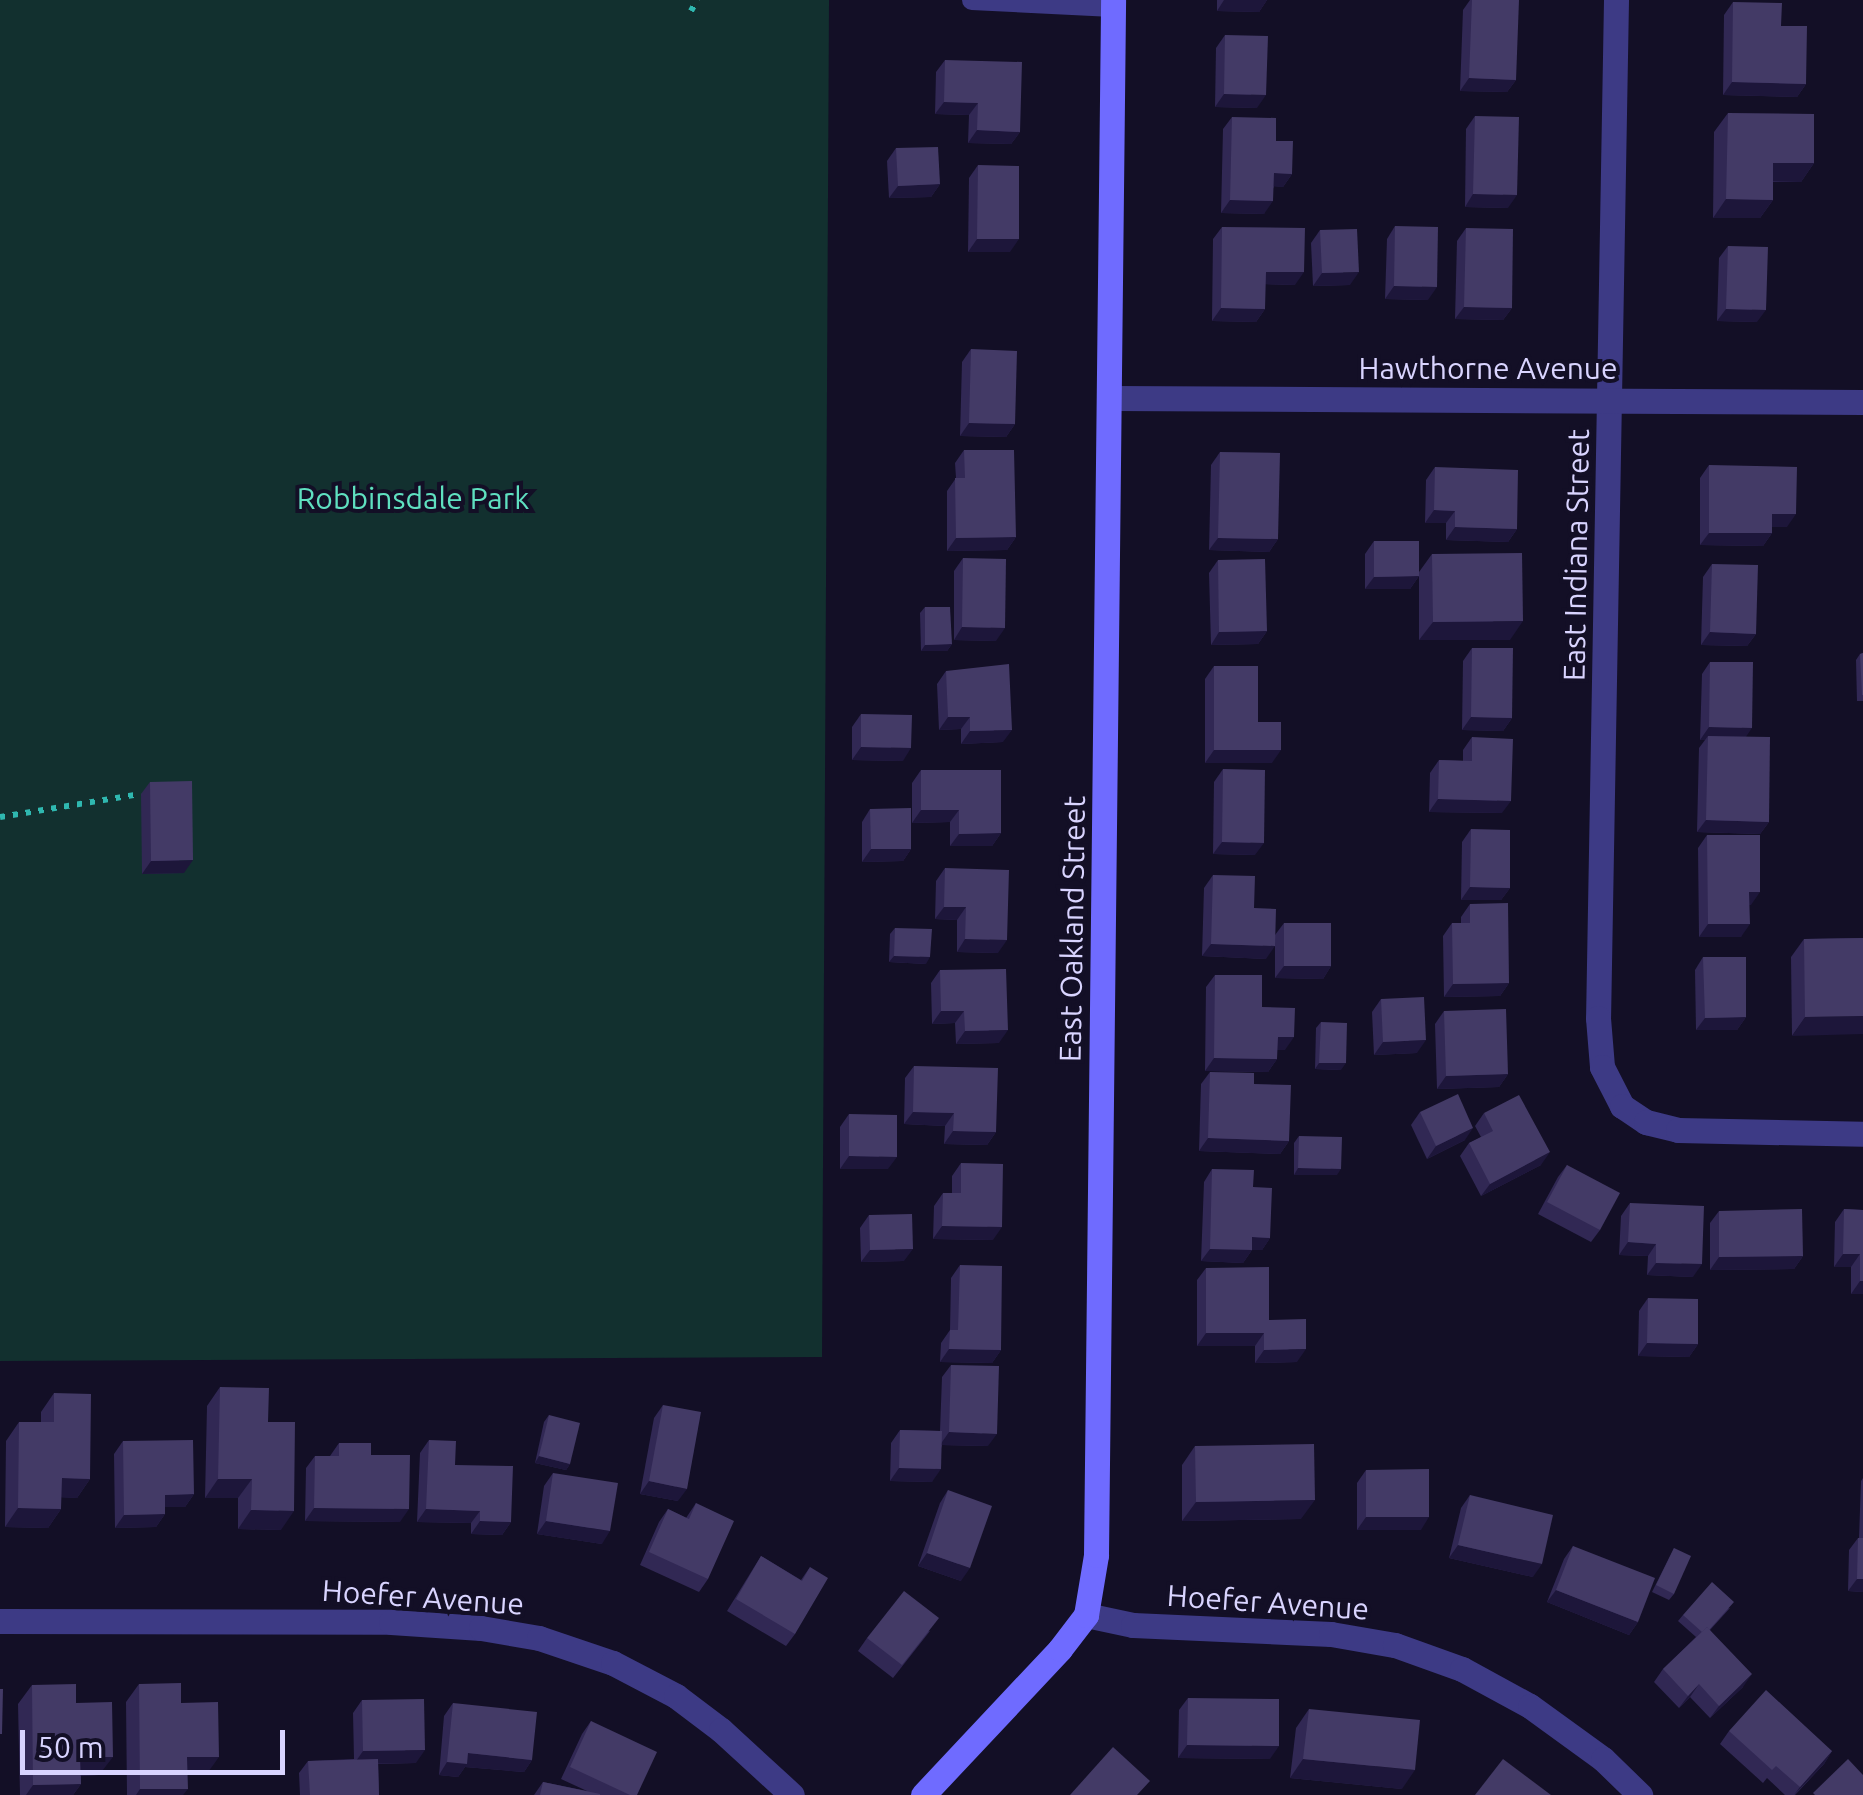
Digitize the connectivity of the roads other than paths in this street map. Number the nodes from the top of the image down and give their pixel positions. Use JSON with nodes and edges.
{"nodes":[{"id":1,"x":972,"y":0,"type":"edge"},
{"id":2,"x":1616,"y":0,"type":"edge"},
{"id":3,"x":1113,"y":3,"type":"edge"},
{"id":4,"x":1112,"y":398,"type":"junction"},
{"id":5,"x":1612,"y":401,"type":"junction"},
{"id":6,"x":1863,"y":402,"type":"edge"},
{"id":7,"x":1863,"y":1134,"type":"edge"},
{"id":8,"x":1086,"y":1615,"type":"junction"},
{"id":9,"x":0,"y":1622,"type":"edge"},
{"id":10,"x":792,"y":1795,"type":"edge"},
{"id":11,"x":923,"y":1795,"type":"edge"},
{"id":12,"x":1640,"y":1795,"type":"edge"}],
"edges":[{"from":1,"to":3,"type":"lane"},
{"from":2,"to":5,"type":"street","name":"East Indiana Street"},
{"from":3,"to":4,"type":"street","name":"East Oakland Street"},
{"from":4,"to":5,"type":"street","name":"Hawthorne Avenue"},
{"from":4,"to":8,"type":"street","name":"East Oakland Street"},
{"from":5,"to":6,"type":"street","name":"Hawthorne Avenue"},
{"from":5,"to":7,"type":"street","name":"East Indiana Street"},
{"from":8,"to":11,"type":"street","name":"East Oakland Street"},
{"from":8,"to":12,"type":"street","name":"Hoefer Avenue"},
{"from":9,"to":10,"type":"street","name":"Hoefer Avenue"}]}
